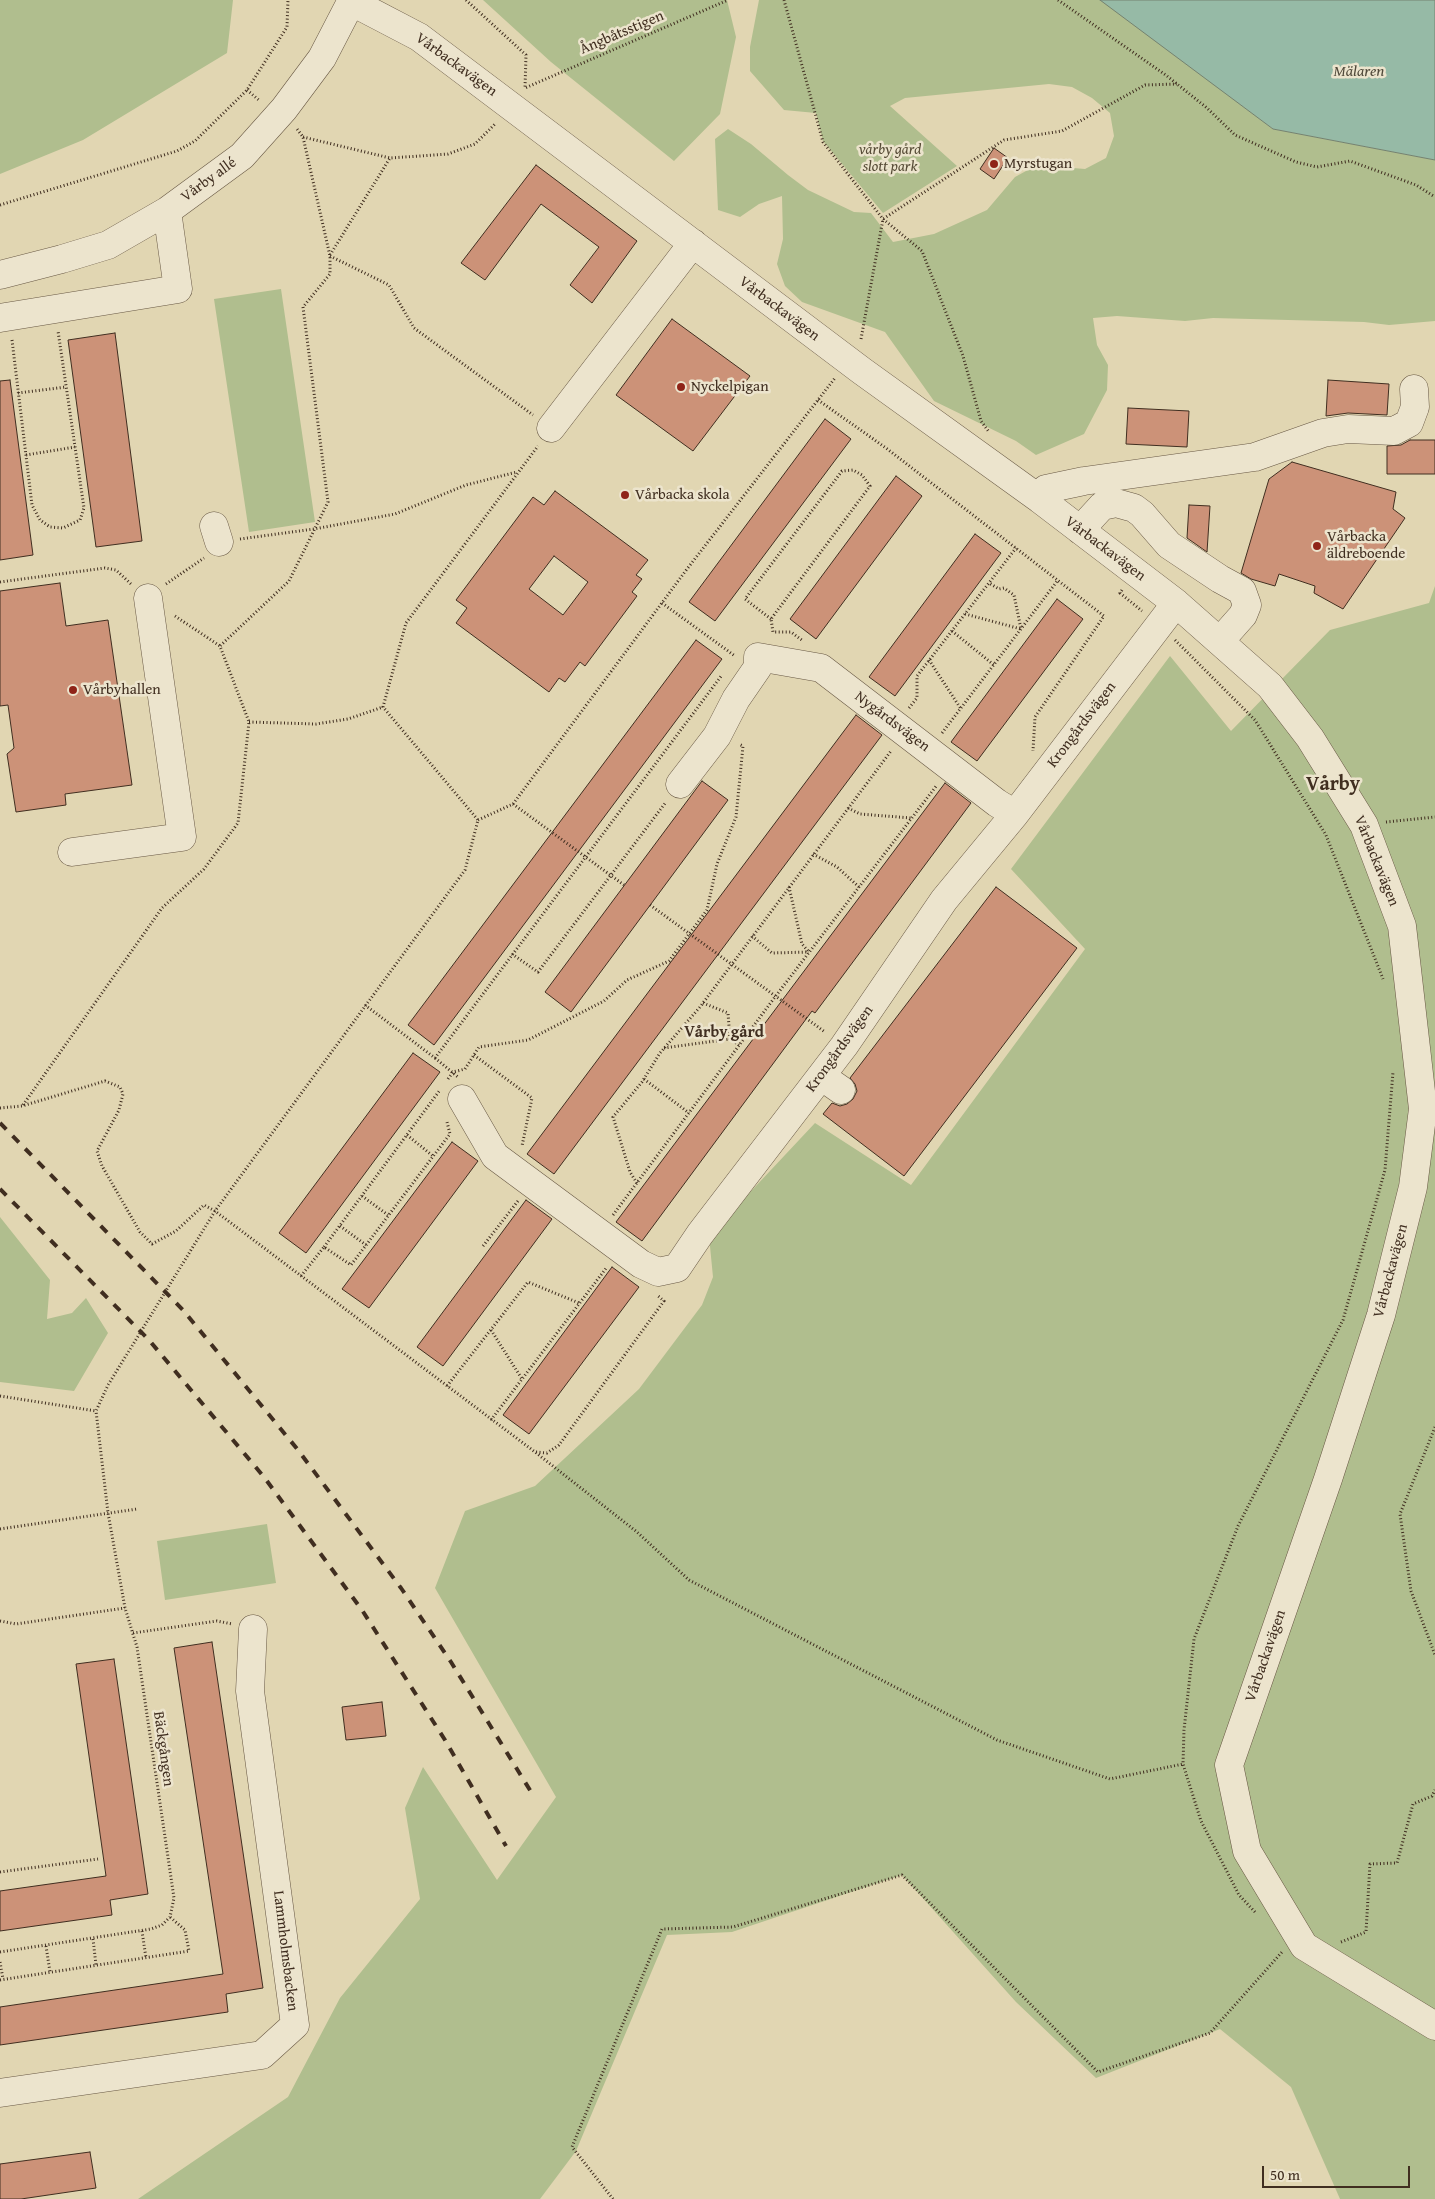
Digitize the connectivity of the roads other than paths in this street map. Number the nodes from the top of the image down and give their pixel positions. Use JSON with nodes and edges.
{"nodes":[{"id":1,"x":352,"y":1,"type":"edge"},
{"id":2,"x":167,"y":211,"type":"junction"},
{"id":3,"x":692,"y":243,"type":"junction"},
{"id":4,"x":0,"y":275,"type":"edge"},
{"id":5,"x":5,"y":326,"type":"edge"},
{"id":6,"x":1414,"y":389,"type":"dead end"},
{"id":7,"x":551,"y":428,"type":"road end"},
{"id":8,"x":1041,"y":500,"type":"junction"},
{"id":9,"x":1080,"y":530,"type":"junction"},
{"id":10,"x":148,"y":598,"type":"road end"},
{"id":11,"x":1176,"y":603,"type":"junction"},
{"id":12,"x":1220,"y":641,"type":"junction"},
{"id":13,"x":680,"y":784,"type":"road end"},
{"id":14,"x":1015,"y":814,"type":"junction"},
{"id":15,"x":72,"y":852,"type":"dead end"},
{"id":16,"x":449,"y":1096,"type":"road end"},
{"id":17,"x":1429,"y":1110,"type":"edge"},
{"id":18,"x":253,"y":1629,"type":"road end"},
{"id":19,"x":1435,"y":2026,"type":"edge"},
{"id":20,"x":0,"y":2093,"type":"edge"}],
"edges":[{"from":1,"to":2,"type":"street","name":"Vårby allé"},
{"from":1,"to":3,"type":"street","name":"Vårbackavägen"},
{"from":2,"to":4,"type":"street","name":"Vårby allé"},
{"from":2,"to":5,"type":"street"},
{"from":3,"to":7,"type":"street"},
{"from":3,"to":8,"type":"street","name":"Vårbackavägen"},
{"from":6,"to":8,"type":"street"},
{"from":8,"to":9,"type":"street","name":"Vårbackavägen"},
{"from":9,"to":11,"type":"street","name":"Vårbackavägen"},
{"from":9,"to":12,"type":"street"},
{"from":10,"to":15,"type":"street"},
{"from":11,"to":12,"type":"street","name":"Vårbackavägen"},
{"from":11,"to":14,"type":"street","name":"Krongårdsvägen"},
{"from":12,"to":17,"type":"street","name":"Vårbackavägen"},
{"from":13,"to":14,"type":"street","name":"Nygårdsvägen"},
{"from":14,"to":16,"type":"street","name":"Krongårdsvägen"},
{"from":17,"to":19,"type":"street","name":"Vårbackavägen"},
{"from":18,"to":20,"type":"street","name":"Lammholmsbacken"}]}
